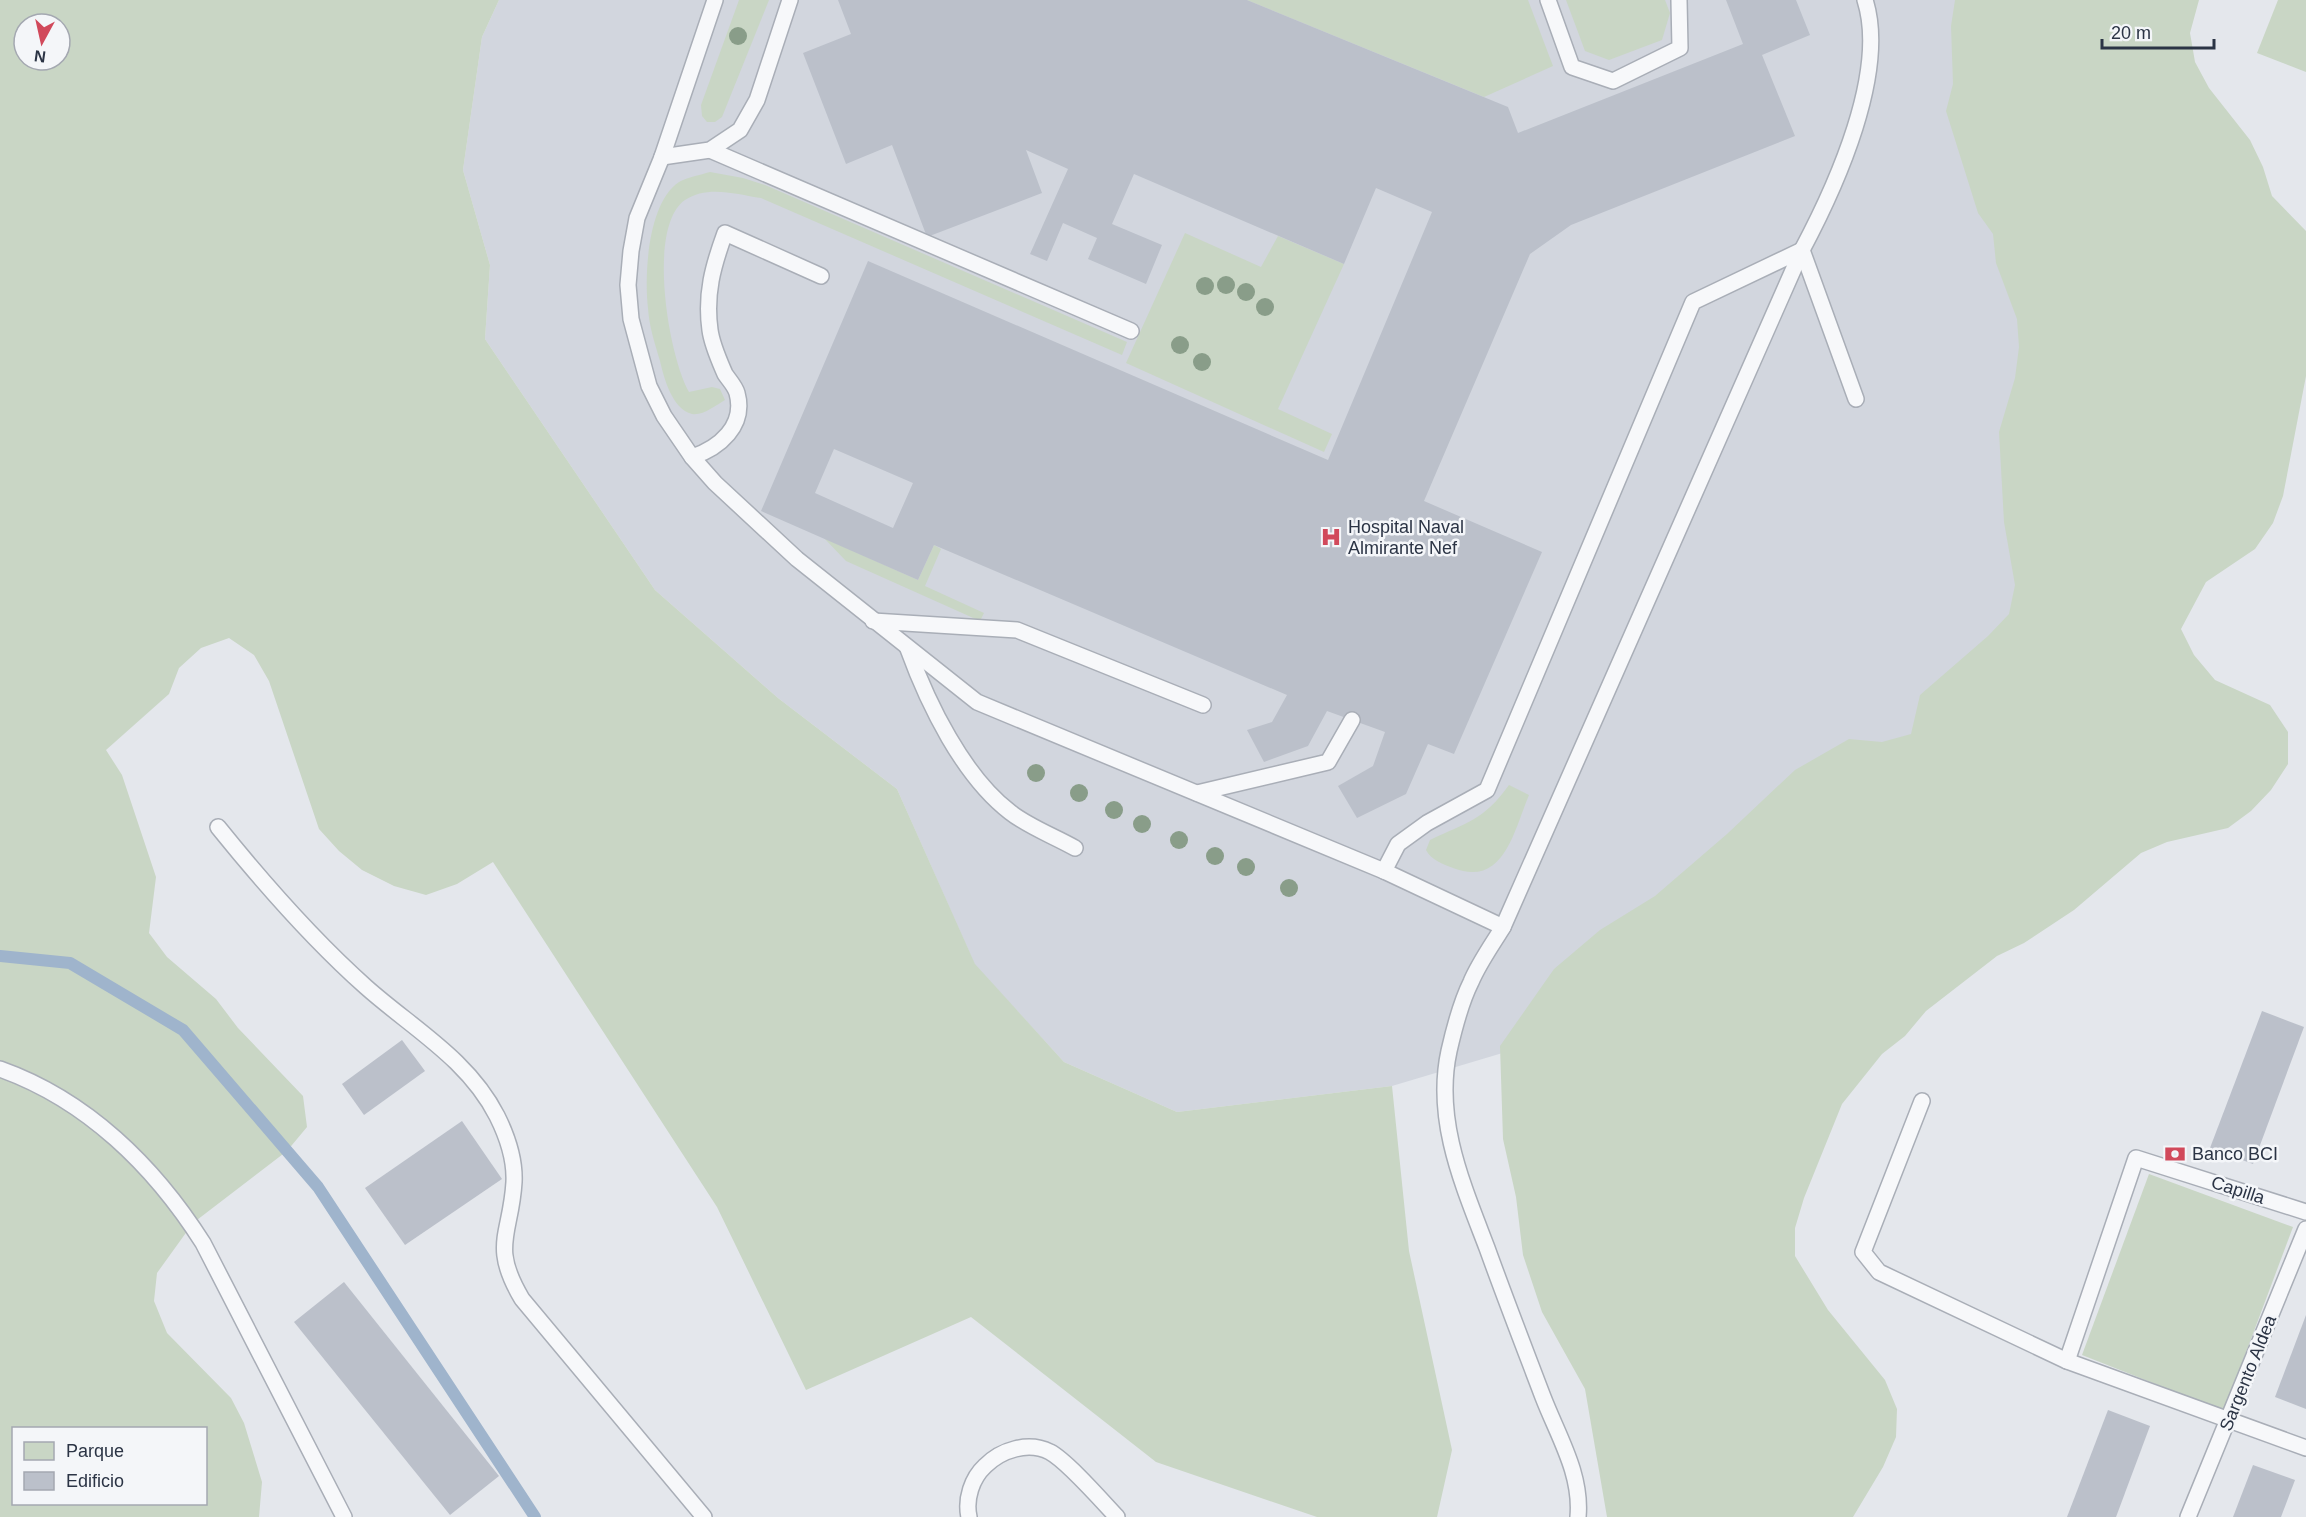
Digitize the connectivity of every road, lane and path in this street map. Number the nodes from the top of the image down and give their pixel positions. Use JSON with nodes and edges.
{"nodes":[{"id":1,"x":715,"y":0,"type":"edge"},
{"id":2,"x":790,"y":0,"type":"edge"},
{"id":3,"x":1548,"y":0,"type":"edge"},
{"id":4,"x":1679,"y":0,"type":"edge"},
{"id":5,"x":1865,"y":0,"type":"edge"},
{"id":6,"x":710,"y":150,"type":"junction"},
{"id":7,"x":662,"y":157,"type":"junction"},
{"id":8,"x":1802,"y":250,"type":"junction"},
{"id":9,"x":821,"y":276,"type":"dead end"},
{"id":10,"x":1131,"y":331,"type":"dead end"},
{"id":11,"x":1856,"y":399,"type":"dead end"},
{"id":12,"x":692,"y":457,"type":"junction"},
{"id":13,"x":873,"y":621,"type":"junction"},
{"id":14,"x":908,"y":649,"type":"junction"},
{"id":15,"x":1203,"y":705,"type":"dead end"},
{"id":16,"x":1352,"y":720,"type":"dead end"},
{"id":17,"x":1197,"y":793,"type":"junction"},
{"id":18,"x":218,"y":827,"type":"dead end"},
{"id":19,"x":1075,"y":848,"type":"dead end"},
{"id":20,"x":1384,"y":872,"type":"junction"},
{"id":21,"x":1503,"y":927,"type":"junction"},
{"id":22,"x":0,"y":1069,"type":"edge"},
{"id":23,"x":1922,"y":1101,"type":"dead end"},
{"id":24,"x":2306,"y":1212,"type":"edge"},
{"id":25,"x":2306,"y":1229,"type":"edge"},
{"id":26,"x":2067,"y":1361,"type":"junction"},
{"id":27,"x":2229,"y":1420,"type":"junction"},
{"id":28,"x":2306,"y":1448,"type":"edge"},
{"id":29,"x":344,"y":1517,"type":"edge"},
{"id":30,"x":704,"y":1517,"type":"edge"},
{"id":31,"x":969,"y":1517,"type":"edge"},
{"id":32,"x":1117,"y":1517,"type":"edge"},
{"id":33,"x":1578,"y":1517,"type":"edge"},
{"id":34,"x":2188,"y":1517,"type":"edge"}],
"edges":[{"from":1,"to":7,"type":"lane"},
{"from":2,"to":6,"type":"lane"},
{"from":3,"to":4,"type":"lane"},
{"from":5,"to":8,"type":"lane"},
{"from":6,"to":7,"type":"lane"},
{"from":6,"to":10,"type":"lane"},
{"from":7,"to":12,"type":"lane"},
{"from":8,"to":11,"type":"lane"},
{"from":8,"to":20,"type":"lane"},
{"from":8,"to":21,"type":"lane"},
{"from":9,"to":12,"type":"lane"},
{"from":12,"to":13,"type":"lane"},
{"from":13,"to":14,"type":"lane"},
{"from":13,"to":15,"type":"lane"},
{"from":14,"to":17,"type":"lane"},
{"from":14,"to":19,"type":"lane"},
{"from":16,"to":17,"type":"lane"},
{"from":17,"to":20,"type":"lane"},
{"from":18,"to":30,"type":"lane"},
{"from":20,"to":21,"type":"lane"},
{"from":21,"to":33,"type":"lane"},
{"from":22,"to":29,"type":"lane"},
{"from":23,"to":26,"type":"lane"},
{"from":24,"to":26,"type":"lane","name":"Capilla"},
{"from":25,"to":27,"type":"lane","name":"Sargento Aldea"},
{"from":26,"to":27,"type":"lane"},
{"from":27,"to":28,"type":"lane"},
{"from":27,"to":34,"type":"lane","name":"Sargento Aldea"},
{"from":31,"to":32,"type":"lane"}]}
